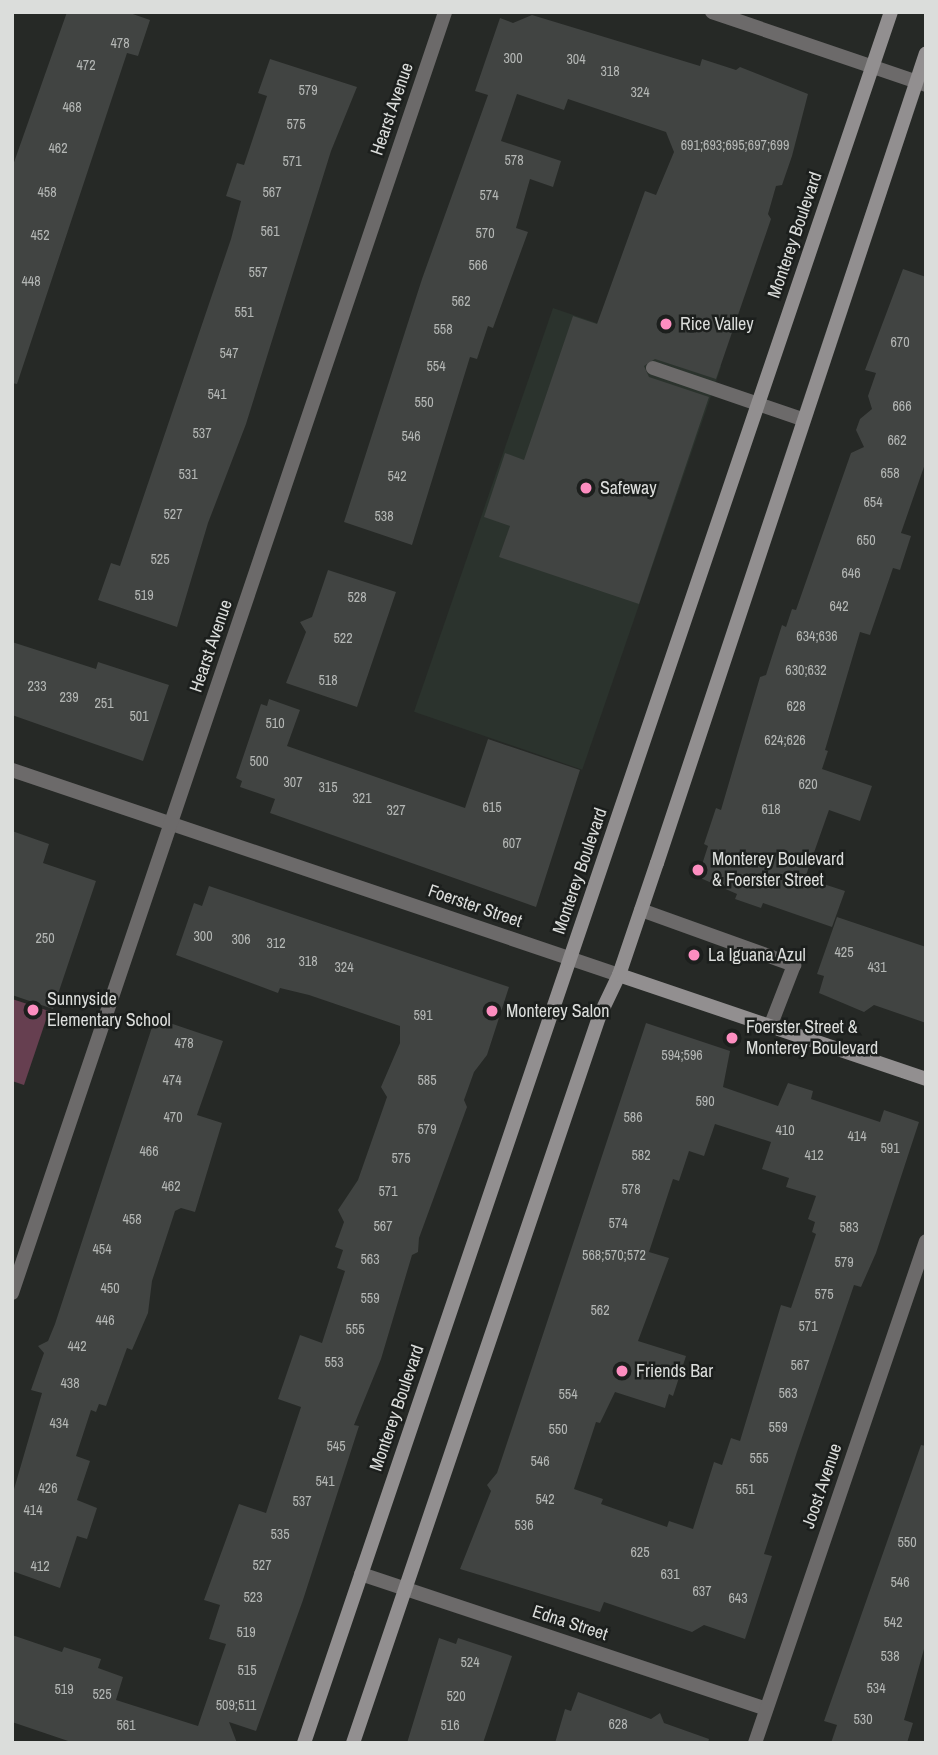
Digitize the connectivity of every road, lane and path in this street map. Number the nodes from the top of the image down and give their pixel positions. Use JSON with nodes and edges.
{"nodes":[{"id":1,"x":445,"y":12,"type":"edge"},
{"id":2,"x":712,"y":12,"type":"edge"},
{"id":3,"x":891,"y":12,"type":"edge"},
{"id":4,"x":926,"y":53,"type":"edge"},
{"id":5,"x":873,"y":66,"type":"junction"},
{"id":6,"x":921,"y":83,"type":"edge"},
{"id":7,"x":653,"y":368,"type":"dead end"},
{"id":8,"x":758,"y":404,"type":"junction"},
{"id":9,"x":802,"y":419,"type":"junction"},
{"id":10,"x":12,"y":770,"type":"edge"},
{"id":11,"x":171,"y":824,"type":"junction"},
{"id":12,"x":641,"y":909,"type":"junction"},
{"id":13,"x":570,"y":959,"type":"junction"},
{"id":14,"x":619,"y":975,"type":"junction"},
{"id":15,"x":770,"y":1027,"type":"junction"},
{"id":16,"x":926,"y":1079,"type":"edge"},
{"id":17,"x":926,"y":1241,"type":"edge"},
{"id":18,"x":12,"y":1293,"type":"edge"},
{"id":19,"x":361,"y":1574,"type":"junction"},
{"id":20,"x":405,"y":1589,"type":"junction"},
{"id":21,"x":766,"y":1709,"type":"junction"},
{"id":22,"x":304,"y":1743,"type":"edge"},
{"id":23,"x":353,"y":1743,"type":"edge"},
{"id":24,"x":755,"y":1743,"type":"edge"}],
"edges":[{"from":1,"to":11,"type":"street","name":"Hearst Avenue"},
{"from":2,"to":5,"type":"street"},
{"from":3,"to":5,"type":"main road","name":"Monterey Boulevard"},
{"from":4,"to":6,"type":"main road"},
{"from":5,"to":6,"type":"street"},
{"from":5,"to":8,"type":"main road","name":"Monterey Boulevard"},
{"from":6,"to":9,"type":"main road"},
{"from":7,"to":8,"type":"street"},
{"from":8,"to":9,"type":"street"},
{"from":8,"to":13,"type":"main road","name":"Monterey Boulevard"},
{"from":9,"to":12,"type":"main road"},
{"from":10,"to":11,"type":"street","name":"Foerster Street"},
{"from":11,"to":13,"type":"street","name":"Foerster Street"},
{"from":11,"to":18,"type":"street","name":"Hearst Avenue"},
{"from":12,"to":14,"type":"main road"},
{"from":12,"to":15,"type":"street"},
{"from":13,"to":14,"type":"street","name":"Foerster Street"},
{"from":13,"to":19,"type":"main road","name":"Monterey Boulevard"},
{"from":14,"to":15,"type":"main road","name":"Foerster Street"},
{"from":14,"to":20,"type":"main road"},
{"from":15,"to":16,"type":"main road","name":"Foerster Street"},
{"from":17,"to":21,"type":"street","name":"Joost Avenue"},
{"from":19,"to":20,"type":"street","name":"Edna Street"},
{"from":19,"to":22,"type":"main road","name":"Monterey Boulevard"},
{"from":20,"to":21,"type":"street","name":"Edna Street"},
{"from":20,"to":23,"type":"main road"},
{"from":21,"to":24,"type":"street","name":"Joost Avenue"}]}
